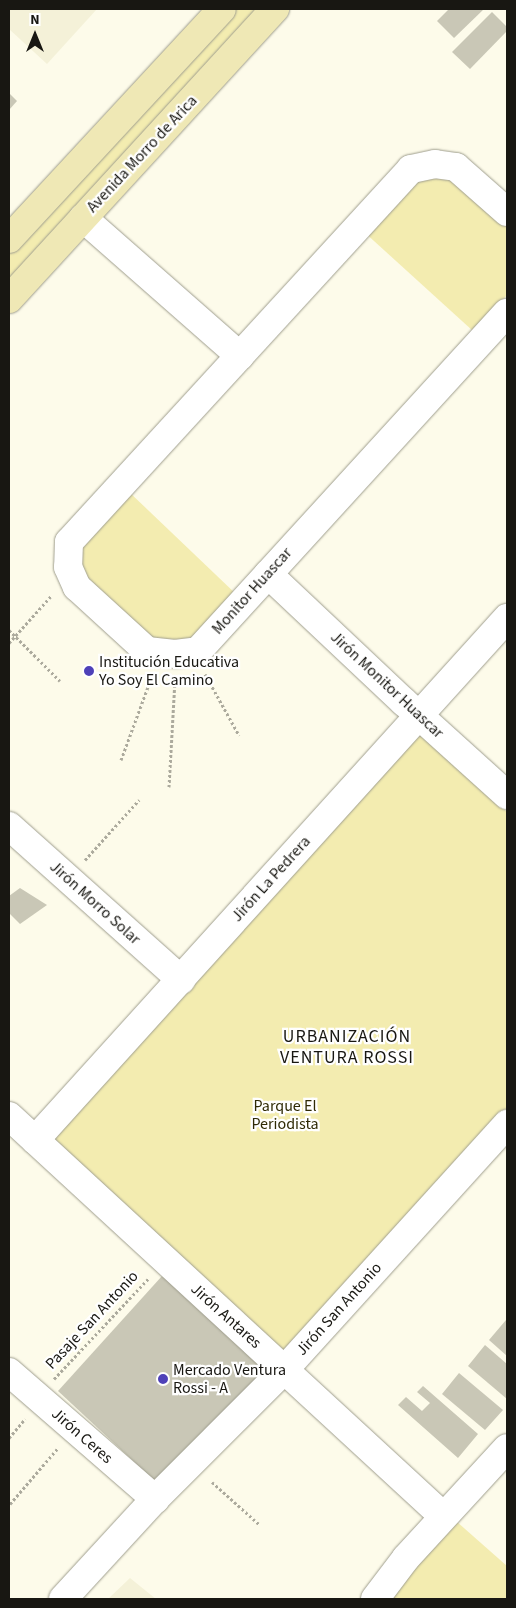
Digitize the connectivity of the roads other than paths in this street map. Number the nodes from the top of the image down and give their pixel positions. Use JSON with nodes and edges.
{"nodes":[{"id":1,"x":222,"y":9,"type":"edge"},
{"id":2,"x":275,"y":9,"type":"edge"},
{"id":3,"x":507,"y":212,"type":"edge"},
{"id":4,"x":83,"y":218,"type":"junction"},
{"id":5,"x":9,"y":239,"type":"edge"},
{"id":6,"x":9,"y":299,"type":"edge"},
{"id":7,"x":507,"y":313,"type":"edge"},
{"id":8,"x":240,"y":356,"type":"junction"},
{"id":9,"x":268,"y":574,"type":"junction"},
{"id":10,"x":507,"y":618,"type":"edge"},
{"id":11,"x":418,"y":716,"type":"junction"},
{"id":12,"x":507,"y":795,"type":"edge"},
{"id":13,"x":9,"y":826,"type":"edge"},
{"id":14,"x":181,"y":980,"type":"junction"},
{"id":15,"x":9,"y":1116,"type":"edge"},
{"id":16,"x":507,"y":1124,"type":"edge"},
{"id":17,"x":35,"y":1140,"type":"junction"},
{"id":18,"x":285,"y":1369,"type":"junction"},
{"id":19,"x":9,"y":1372,"type":"edge"},
{"id":20,"x":507,"y":1448,"type":"edge"},
{"id":21,"x":155,"y":1499,"type":"junction"},
{"id":22,"x":443,"y":1516,"type":"junction"},
{"id":23,"x":63,"y":1599,"type":"edge"},
{"id":24,"x":375,"y":1599,"type":"edge"}],
"edges":[{"from":1,"to":5,"type":"main road"},
{"from":2,"to":4,"type":"main road","name":"Avenida Morro de Arica"},
{"from":3,"to":8,"type":"street","name":"Monitor Huascar"},
{"from":4,"to":6,"type":"main road","name":"Avenida Morro de Arica"},
{"from":4,"to":8,"type":"street"},
{"from":7,"to":9,"type":"street","name":"Monitor Huascar"},
{"from":8,"to":9,"type":"street","name":"Monitor Huascar"},
{"from":9,"to":11,"type":"street","name":"Jirón Monitor Huascar"},
{"from":10,"to":11,"type":"street","name":"Jirón La Pedrera"},
{"from":11,"to":12,"type":"street","name":"Jirón Monitor Huascar"},
{"from":11,"to":14,"type":"street","name":"Jirón La Pedrera"},
{"from":13,"to":14,"type":"street","name":"Jirón Morro Solar"},
{"from":14,"to":17,"type":"street","name":"Jirón La Pedrera"},
{"from":15,"to":17,"type":"street","name":"Jirón Antares"},
{"from":16,"to":18,"type":"street","name":"Jirón San Antonio"},
{"from":17,"to":18,"type":"street","name":"Jirón Antares"},
{"from":18,"to":21,"type":"street","name":"Jirón San Antonio"},
{"from":18,"to":22,"type":"street","name":"Jirón Antares"},
{"from":19,"to":21,"type":"street","name":"Jirón Ceres"},
{"from":20,"to":22,"type":"street"},
{"from":21,"to":23,"type":"street","name":"Jirón San Antonio"},
{"from":22,"to":24,"type":"street"}]}
